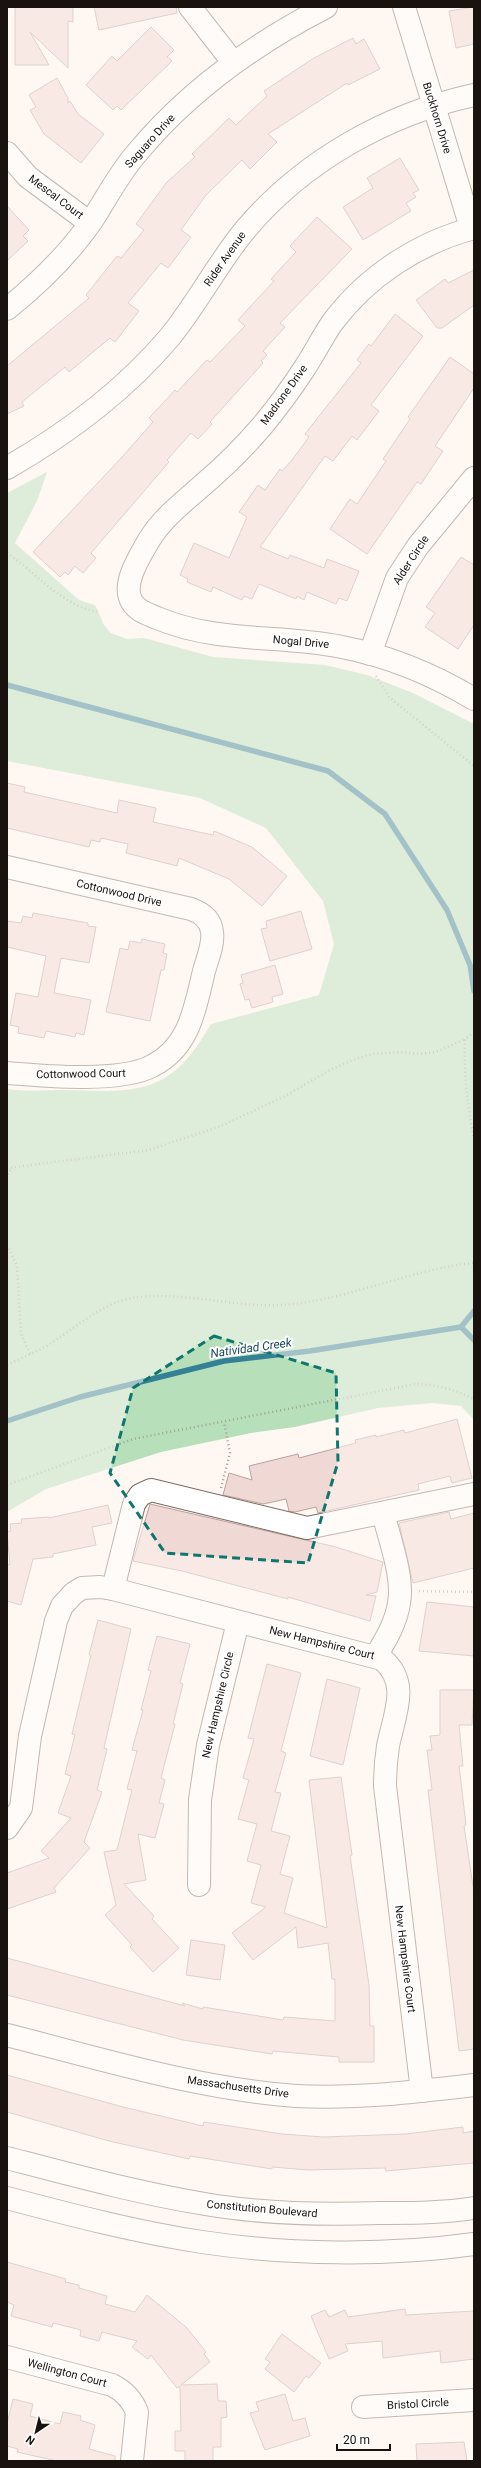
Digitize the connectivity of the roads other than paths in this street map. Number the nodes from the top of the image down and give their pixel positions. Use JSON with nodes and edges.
{"nodes":[{"id":1,"x":190,"y":7,"type":"edge"},
{"id":2,"x":326,"y":7,"type":"edge"},
{"id":3,"x":404,"y":7,"type":"edge"},
{"id":4,"x":232,"y":62,"type":"junction"},
{"id":5,"x":474,"y":95,"type":"edge"},
{"id":6,"x":434,"y":106,"type":"junction"},
{"id":7,"x":7,"y":153,"type":"edge"},
{"id":8,"x":90,"y":223,"type":"junction"},
{"id":9,"x":473,"y":228,"type":"edge"},
{"id":10,"x":7,"y":309,"type":"edge"},
{"id":11,"x":7,"y":468,"type":"edge"},
{"id":12,"x":474,"y":478,"type":"edge"},
{"id":13,"x":129,"y":596,"type":"joint"},
{"id":14,"x":370,"y":654,"type":"junction"},
{"id":15,"x":474,"y":699,"type":"edge"},
{"id":16,"x":7,"y":867,"type":"edge"},
{"id":17,"x":212,"y":939,"type":"joint"},
{"id":18,"x":7,"y":1073,"type":"edge"},
{"id":19,"x":474,"y":1494,"type":"edge"},
{"id":20,"x":383,"y":1513,"type":"junction"},
{"id":21,"x":113,"y":1589,"type":"junction"},
{"id":22,"x":238,"y":1622,"type":"junction"},
{"id":23,"x":376,"y":1656,"type":"junction"},
{"id":24,"x":7,"y":1828,"type":"edge"},
{"id":25,"x":199,"y":1885,"type":"dead end"},
{"id":26,"x":7,"y":2035,"type":"edge"},
{"id":27,"x":474,"y":2085,"type":"edge"},
{"id":28,"x":422,"y":2091,"type":"junction"},
{"id":29,"x":7,"y":2158,"type":"edge"},
{"id":30,"x":7,"y":2198,"type":"edge"},
{"id":31,"x":474,"y":2208,"type":"edge"},
{"id":32,"x":474,"y":2244,"type":"edge"},
{"id":33,"x":7,"y":2357,"type":"edge"},
{"id":34,"x":474,"y":2400,"type":"edge"},
{"id":35,"x":363,"y":2407,"type":"dead end"},
{"id":36,"x":132,"y":2461,"type":"edge"}],
"edges":[{"from":1,"to":4,"type":"street"},
{"from":2,"to":4,"type":"street","name":"Saguaro Drive"},
{"from":3,"to":6,"type":"street","name":"Buckhorn Drive"},
{"from":4,"to":8,"type":"street","name":"Saguaro Drive"},
{"from":5,"to":6,"type":"street","name":"Rider Avenue"},
{"from":6,"to":9,"type":"street","name":"Buckhorn Drive"},
{"from":6,"to":11,"type":"street","name":"Rider Avenue"},
{"from":7,"to":8,"type":"street","name":"Mescal Court"},
{"from":8,"to":10,"type":"street","name":"Saguaro Drive"},
{"from":9,"to":13,"type":"street","name":"Madrone Drive"},
{"from":12,"to":14,"type":"street","name":"Alder Circle"},
{"from":13,"to":14,"type":"street","name":"Nogal Drive"},
{"from":14,"to":15,"type":"street","name":"Nogal Drive"},
{"from":16,"to":17,"type":"street","name":"Cottonwood Drive"},
{"from":17,"to":18,"type":"street","name":"Cottonwood Court"},
{"from":19,"to":20,"type":"street"},
{"from":20,"to":21,"type":"street"},
{"from":20,"to":23,"type":"street"},
{"from":21,"to":22,"type":"street","name":"New Hampshire Court"},
{"from":21,"to":24,"type":"street","name":"New Hampshire Court"},
{"from":22,"to":23,"type":"street","name":"New Hampshire Court"},
{"from":22,"to":25,"type":"street","name":"New Hampshire Circle"},
{"from":23,"to":28,"type":"street","name":"New Hampshire Court"},
{"from":26,"to":28,"type":"street","name":"Massachusetts Drive"},
{"from":27,"to":28,"type":"street","name":"Massachusetts Drive"},
{"from":29,"to":31,"type":"street","name":"Constitution Boulevard"},
{"from":30,"to":32,"type":"street"},
{"from":33,"to":36,"type":"street","name":"Wellington Court"},
{"from":34,"to":35,"type":"street","name":"Bristol Circle"}]}
